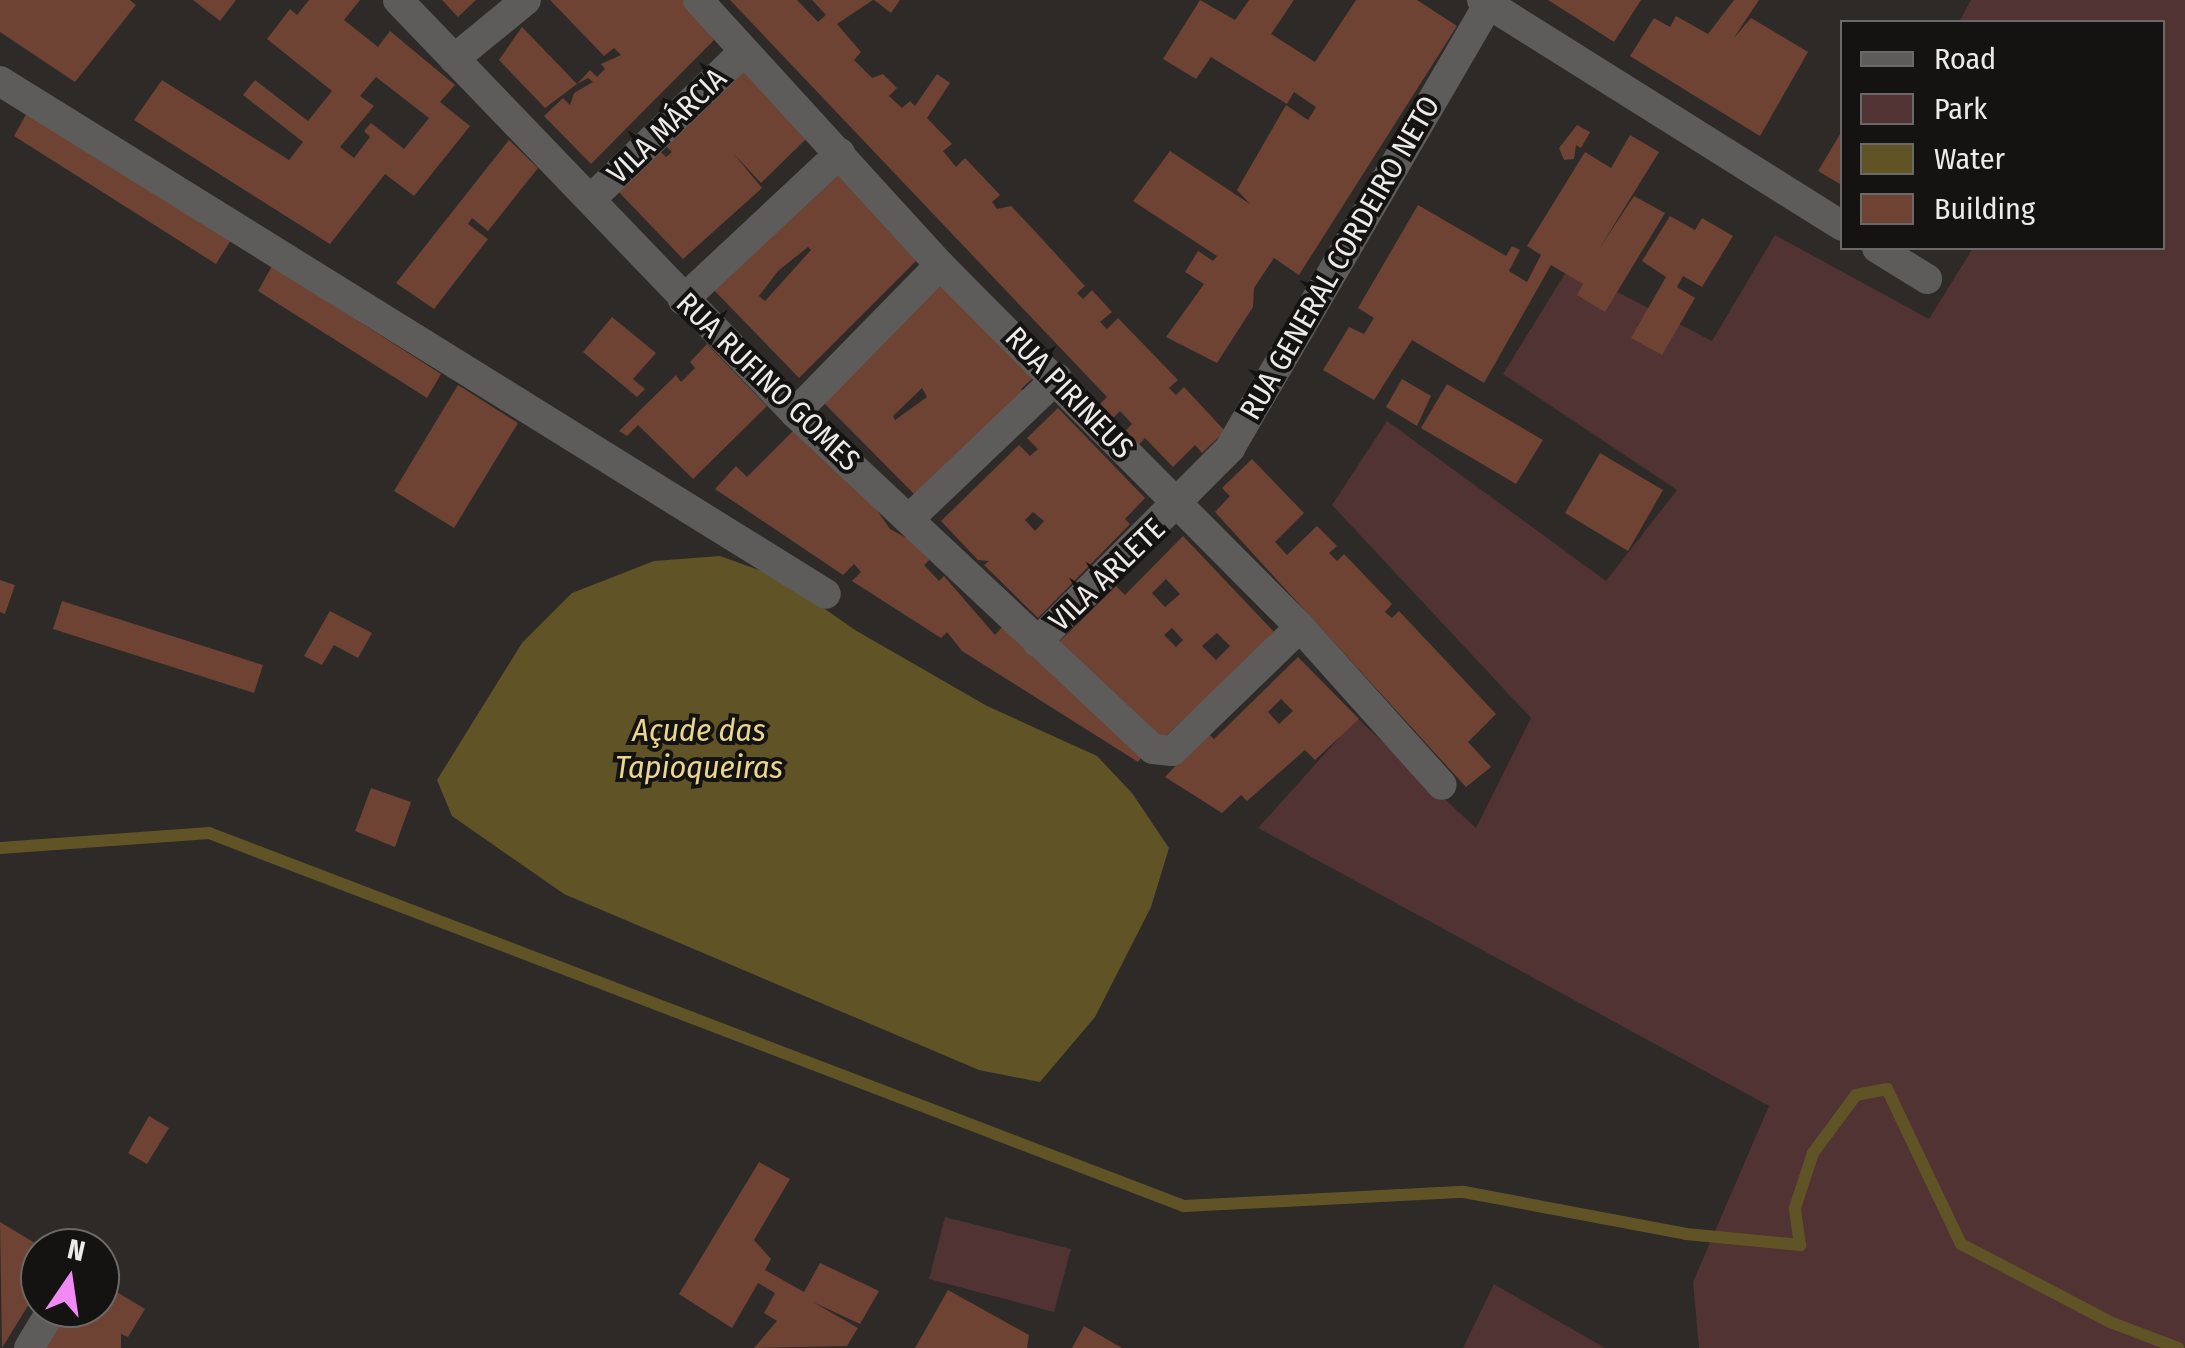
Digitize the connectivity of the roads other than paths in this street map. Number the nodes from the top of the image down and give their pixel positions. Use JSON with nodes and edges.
{"nodes":[{"id":1,"x":398,"y":0,"type":"edge"},
{"id":2,"x":526,"y":0,"type":"edge"},
{"id":3,"x":698,"y":0,"type":"edge"},
{"id":4,"x":1487,"y":1,"type":"edge"},
{"id":5,"x":742,"y":52,"type":"junction"},
{"id":6,"x":454,"y":59,"type":"junction"},
{"id":7,"x":0,"y":81,"type":"edge"},
{"id":8,"x":840,"y":153,"type":"junction"},
{"id":9,"x":591,"y":200,"type":"junction"},
{"id":10,"x":1840,"y":225,"type":"edge"},
{"id":11,"x":1880,"y":250,"type":"edge"},
{"id":12,"x":940,"y":265,"type":"junction"},
{"id":13,"x":1927,"y":279,"type":"dead end"},
{"id":14,"x":683,"y":300,"type":"junction"},
{"id":15,"x":1057,"y":378,"type":"junction"},
{"id":16,"x":795,"y":413,"type":"junction"},
{"id":17,"x":1178,"y":507,"type":"junction"},
{"id":18,"x":910,"y":518,"type":"junction"},
{"id":19,"x":826,"y":594,"type":"dead end"},
{"id":20,"x":1300,"y":627,"type":"junction"},
{"id":21,"x":1037,"y":642,"type":"junction"},
{"id":22,"x":1442,"y":785,"type":"dead end"}],
"edges":[{"from":1,"to":6,"type":"street","name":"RUA RUFINO GOMES"},
{"from":2,"to":6,"type":"street"},
{"from":3,"to":5,"type":"street","name":"RUA PIRINEUS"},
{"from":4,"to":10,"type":"street"},
{"from":4,"to":17,"type":"street","name":"RUA GENERAL CORDEIRO NETO"},
{"from":5,"to":8,"type":"street","name":"RUA PIRINEUS"},
{"from":5,"to":9,"type":"street","name":"VILA MÁRCIA"},
{"from":6,"to":9,"type":"street","name":"RUA RUFINO GOMES"},
{"from":7,"to":19,"type":"street"},
{"from":8,"to":12,"type":"street","name":"RUA PIRINEUS"},
{"from":8,"to":14,"type":"street"},
{"from":9,"to":14,"type":"street","name":"RUA RUFINO GOMES"},
{"from":11,"to":13,"type":"street"},
{"from":12,"to":15,"type":"street","name":"RUA PIRINEUS"},
{"from":12,"to":16,"type":"street"},
{"from":14,"to":16,"type":"street","name":"RUA RUFINO GOMES"},
{"from":15,"to":17,"type":"street","name":"RUA PIRINEUS"},
{"from":15,"to":18,"type":"street"},
{"from":16,"to":18,"type":"street","name":"RUA RUFINO GOMES"},
{"from":17,"to":20,"type":"street","name":"RUA PIRINEUS"},
{"from":17,"to":21,"type":"street","name":"VILA ARLETE"},
{"from":18,"to":21,"type":"street","name":"RUA RUFINO GOMES"},
{"from":20,"to":21,"type":"street","name":"RUA RUFINO GOMES"},
{"from":20,"to":22,"type":"street","name":"RUA PIRINEUS"}]}
